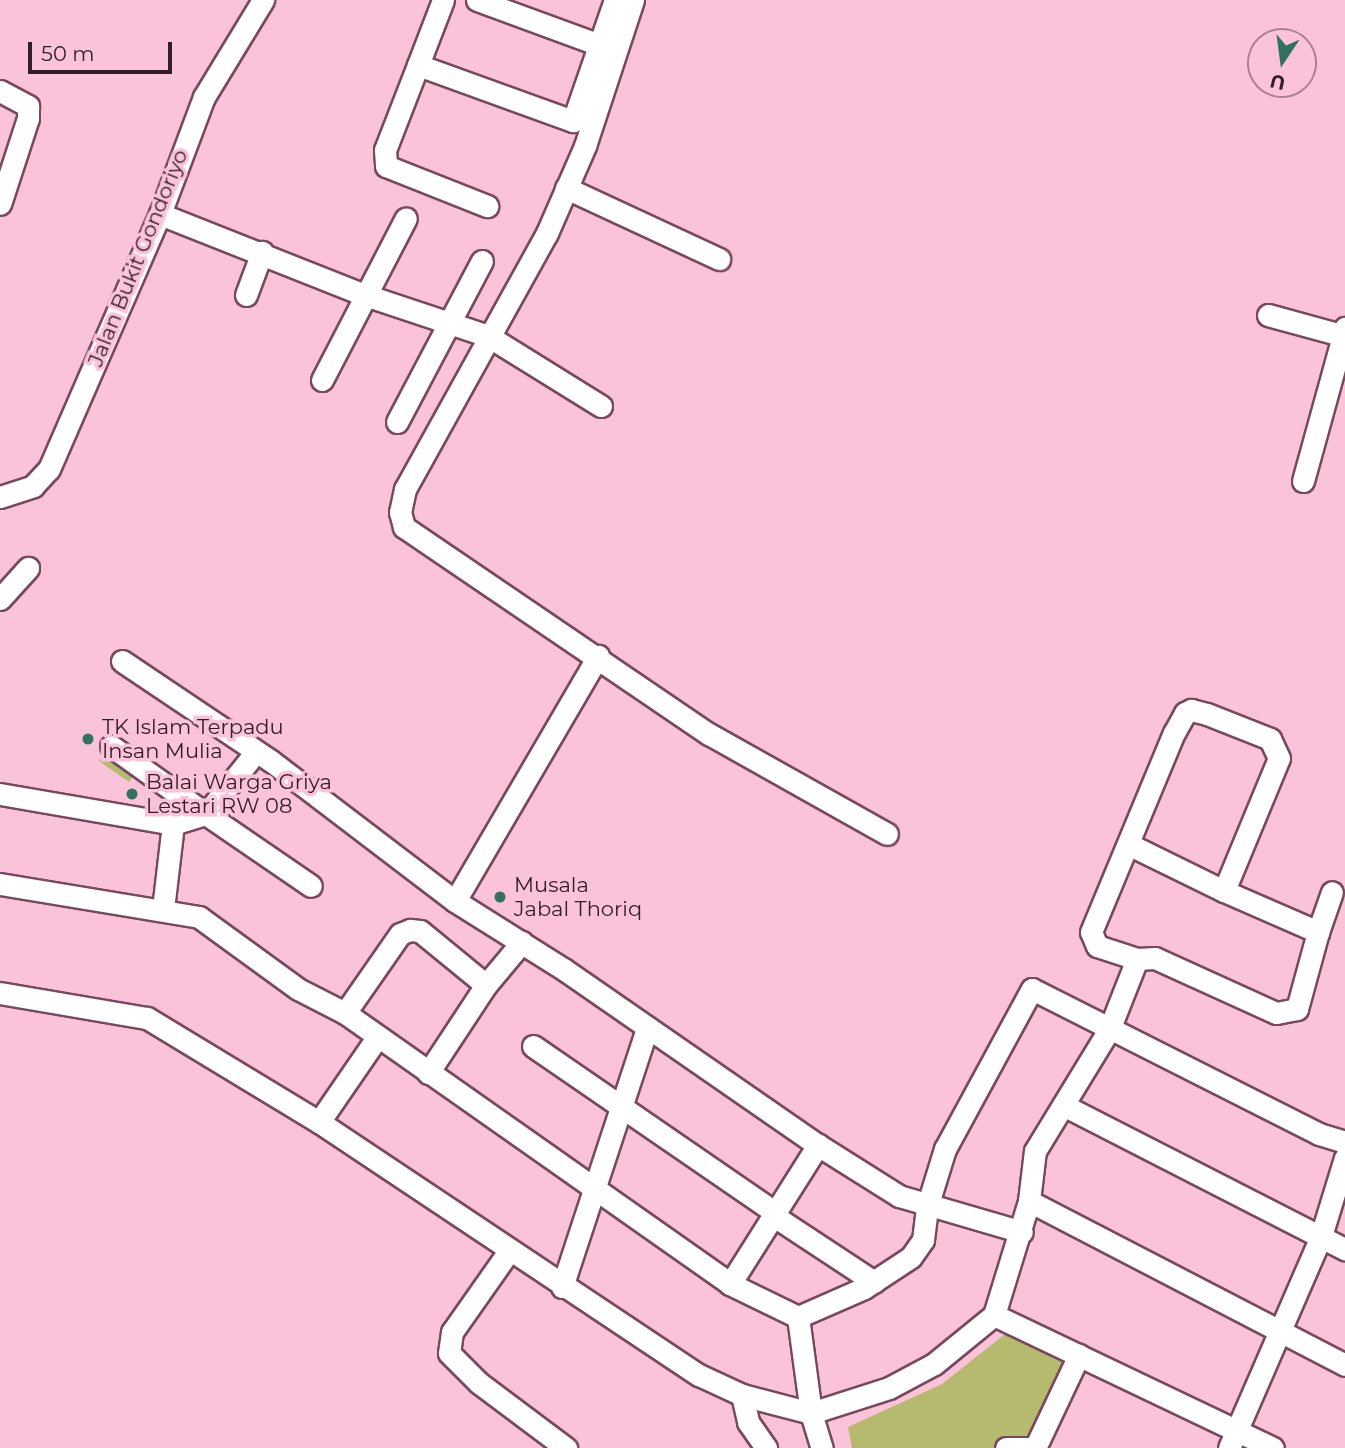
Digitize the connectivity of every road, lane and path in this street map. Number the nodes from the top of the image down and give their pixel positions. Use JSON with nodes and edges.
{"nodes":[{"id":1,"x":263,"y":0,"type":"edge"},
{"id":2,"x":443,"y":0,"type":"edge"},
{"id":3,"x":477,"y":0,"type":"edge"},
{"id":4,"x":615,"y":0,"type":"edge"},
{"id":5,"x":633,"y":0,"type":"edge"},
{"id":6,"x":600,"y":45,"type":"junction"},
{"id":7,"x":418,"y":65,"type":"junction"},
{"id":8,"x":0,"y":91,"type":"edge"},
{"id":9,"x":566,"y":188,"type":"junction"},
{"id":10,"x":0,"y":204,"type":"edge"},
{"id":11,"x":487,"y":206,"type":"dead end"},
{"id":12,"x":160,"y":214,"type":"junction"},
{"id":13,"x":406,"y":218,"type":"dead end"},
{"id":14,"x":262,"y":252,"type":"junction"},
{"id":15,"x":719,"y":259,"type":"dead end"},
{"id":16,"x":482,"y":261,"type":"dead end"},
{"id":17,"x":246,"y":295,"type":"dead end"},
{"id":18,"x":365,"y":295,"type":"junction"},
{"id":19,"x":1268,"y":315,"type":"dead end"},
{"id":20,"x":447,"y":325,"type":"junction"},
{"id":21,"x":1344,"y":333,"type":"edge"},
{"id":22,"x":488,"y":336,"type":"junction"},
{"id":23,"x":322,"y":380,"type":"dead end"},
{"id":24,"x":601,"y":405,"type":"dead end"},
{"id":25,"x":397,"y":422,"type":"dead end"},
{"id":26,"x":1303,"y":481,"type":"dead end"},
{"id":27,"x":0,"y":498,"type":"edge"},
{"id":28,"x":28,"y":568,"type":"dead end"},
{"id":29,"x":0,"y":599,"type":"edge"},
{"id":30,"x":598,"y":656,"type":"junction"},
{"id":31,"x":122,"y":661,"type":"dead end"},
{"id":32,"x":111,"y":746,"type":"dead end"},
{"id":33,"x":255,"y":753,"type":"junction"},
{"id":34,"x":0,"y":794,"type":"edge"},
{"id":35,"x":206,"y":814,"type":"junction"},
{"id":36,"x":173,"y":824,"type":"junction"},
{"id":37,"x":887,"y":834,"type":"dead end"},
{"id":38,"x":1128,"y":844,"type":"junction"},
{"id":39,"x":0,"y":884,"type":"edge"},
{"id":40,"x":311,"y":886,"type":"dead end"},
{"id":41,"x":1224,"y":891,"type":"junction"},
{"id":42,"x":1332,"y":892,"type":"dead end"},
{"id":43,"x":455,"y":901,"type":"junction"},
{"id":44,"x":163,"y":909,"type":"junction"},
{"id":45,"x":1318,"y":932,"type":"junction"},
{"id":46,"x":522,"y":942,"type":"junction"},
{"id":47,"x":1136,"y":960,"type":"junction"},
{"id":48,"x":486,"y":985,"type":"junction"},
{"id":49,"x":0,"y":993,"type":"edge"},
{"id":50,"x":345,"y":1013,"type":"junction"},
{"id":51,"x":647,"y":1029,"type":"junction"},
{"id":52,"x":1109,"y":1030,"type":"junction"},
{"id":53,"x":378,"y":1036,"type":"junction"},
{"id":54,"x":533,"y":1046,"type":"dead end"},
{"id":55,"x":428,"y":1073,"type":"junction"},
{"id":56,"x":1063,"y":1105,"type":"junction"},
{"id":57,"x":624,"y":1108,"type":"junction"},
{"id":58,"x":319,"y":1122,"type":"junction"},
{"id":59,"x":1345,"y":1142,"type":"edge"},
{"id":60,"x":818,"y":1145,"type":"junction"},
{"id":61,"x":1345,"y":1158,"type":"edge"},
{"id":62,"x":592,"y":1189,"type":"junction"},
{"id":63,"x":1029,"y":1201,"type":"junction"},
{"id":64,"x":927,"y":1207,"type":"junction"},
{"id":65,"x":775,"y":1215,"type":"junction"},
{"id":66,"x":1021,"y":1232,"type":"junction"},
{"id":67,"x":1321,"y":1236,"type":"junction"},
{"id":68,"x":1345,"y":1249,"type":"edge"},
{"id":69,"x":509,"y":1251,"type":"junction"},
{"id":70,"x":874,"y":1282,"type":"junction"},
{"id":71,"x":730,"y":1284,"type":"junction"},
{"id":72,"x":562,"y":1287,"type":"junction"},
{"id":73,"x":994,"y":1315,"type":"junction"},
{"id":74,"x":798,"y":1317,"type":"junction"},
{"id":75,"x":1279,"y":1333,"type":"junction"},
{"id":76,"x":1079,"y":1355,"type":"junction"},
{"id":77,"x":1345,"y":1365,"type":"edge"},
{"id":78,"x":742,"y":1395,"type":"junction"},
{"id":79,"x":811,"y":1413,"type":"junction"},
{"id":80,"x":1233,"y":1439,"type":"edge"},
{"id":81,"x":566,"y":1448,"type":"edge"},
{"id":82,"x":766,"y":1448,"type":"edge"},
{"id":83,"x":822,"y":1448,"type":"edge"},
{"id":84,"x":1006,"y":1448,"type":"edge"},
{"id":85,"x":1034,"y":1448,"type":"edge"},
{"id":86,"x":1273,"y":1448,"type":"edge"}],
"edges":[{"from":1,"to":12,"type":"street","name":"Jalan Bukit Gondoriyo"},
{"from":2,"to":7,"type":"street"},
{"from":3,"to":6,"type":"street"},
{"from":4,"to":6,"type":"street"},
{"from":5,"to":9,"type":"street"},
{"from":6,"to":7,"type":"street"},
{"from":7,"to":11,"type":"street"},
{"from":8,"to":10,"type":"street"},
{"from":9,"to":15,"type":"street"},
{"from":9,"to":22,"type":"street"},
{"from":12,"to":14,"type":"street"},
{"from":12,"to":27,"type":"street","name":"Jalan Bukit Gondoriyo"},
{"from":13,"to":18,"type":"street"},
{"from":14,"to":17,"type":"street"},
{"from":14,"to":18,"type":"street"},
{"from":16,"to":20,"type":"street"},
{"from":18,"to":20,"type":"street"},
{"from":18,"to":23,"type":"street"},
{"from":19,"to":21,"type":"street"},
{"from":20,"to":22,"type":"street"},
{"from":20,"to":25,"type":"street"},
{"from":21,"to":26,"type":"street"},
{"from":22,"to":24,"type":"street"},
{"from":22,"to":30,"type":"street"},
{"from":28,"to":29,"type":"street"},
{"from":30,"to":37,"type":"street"},
{"from":30,"to":43,"type":"street"},
{"from":31,"to":33,"type":"street"},
{"from":32,"to":35,"type":"street"},
{"from":33,"to":35,"type":"street"},
{"from":33,"to":43,"type":"street"},
{"from":34,"to":36,"type":"street"},
{"from":35,"to":36,"type":"street"},
{"from":35,"to":40,"type":"street"},
{"from":36,"to":44,"type":"street"},
{"from":38,"to":41,"type":"street"},
{"from":38,"to":41,"type":"street"},
{"from":38,"to":47,"type":"street"},
{"from":39,"to":44,"type":"street"},
{"from":41,"to":45,"type":"street"},
{"from":42,"to":45,"type":"street"},
{"from":43,"to":46,"type":"street"},
{"from":44,"to":50,"type":"street"},
{"from":45,"to":47,"type":"street"},
{"from":46,"to":48,"type":"street"},
{"from":46,"to":51,"type":"street"},
{"from":47,"to":52,"type":"street"},
{"from":48,"to":50,"type":"street"},
{"from":48,"to":55,"type":"street"},
{"from":49,"to":58,"type":"street"},
{"from":50,"to":53,"type":"street"},
{"from":51,"to":57,"type":"street"},
{"from":51,"to":60,"type":"street"},
{"from":52,"to":56,"type":"street"},
{"from":52,"to":59,"type":"street"},
{"from":52,"to":64,"type":"street"},
{"from":53,"to":55,"type":"street"},
{"from":53,"to":58,"type":"street"},
{"from":54,"to":57,"type":"street"},
{"from":55,"to":62,"type":"street"},
{"from":56,"to":63,"type":"street"},
{"from":56,"to":67,"type":"street"},
{"from":57,"to":62,"type":"street"},
{"from":57,"to":65,"type":"street"},
{"from":58,"to":69,"type":"street"},
{"from":60,"to":64,"type":"street"},
{"from":60,"to":65,"type":"street"},
{"from":61,"to":67,"type":"street"},
{"from":62,"to":71,"type":"street"},
{"from":62,"to":72,"type":"street"},
{"from":63,"to":66,"type":"street"},
{"from":63,"to":75,"type":"street"},
{"from":64,"to":66,"type":"street"},
{"from":64,"to":70,"type":"street"},
{"from":65,"to":70,"type":"street"},
{"from":65,"to":71,"type":"street"},
{"from":66,"to":73,"type":"street"},
{"from":67,"to":68,"type":"street"},
{"from":67,"to":75,"type":"street"},
{"from":69,"to":72,"type":"street"},
{"from":69,"to":81,"type":"street"},
{"from":70,"to":74,"type":"street"},
{"from":71,"to":74,"type":"street"},
{"from":72,"to":78,"type":"street"},
{"from":73,"to":76,"type":"street"},
{"from":73,"to":79,"type":"street"},
{"from":74,"to":79,"type":"street"},
{"from":75,"to":77,"type":"street"},
{"from":75,"to":80,"type":"street"},
{"from":76,"to":80,"type":"street"},
{"from":76,"to":85,"type":"street"},
{"from":78,"to":79,"type":"street"},
{"from":78,"to":82,"type":"street"},
{"from":79,"to":83,"type":"street"},
{"from":80,"to":86,"type":"street"},
{"from":84,"to":85,"type":"street"}]}
